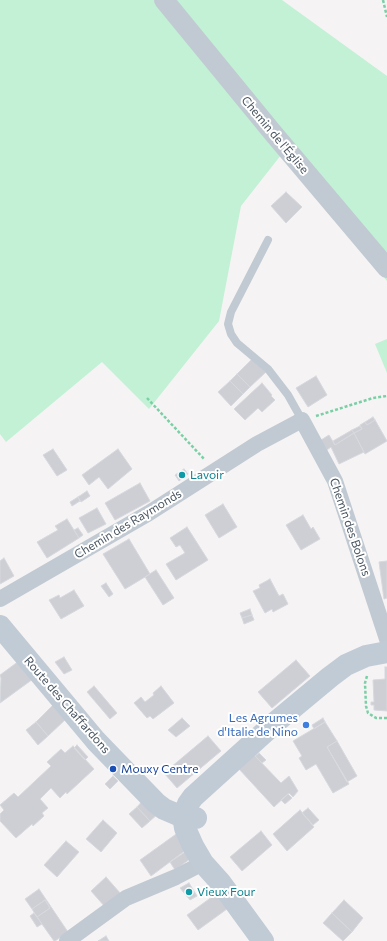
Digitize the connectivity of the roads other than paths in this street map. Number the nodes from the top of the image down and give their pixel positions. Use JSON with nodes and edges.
{"nodes":[{"id":1,"x":164,"y":0,"type":"edge"},
{"id":2,"x":268,"y":240,"type":"dead end"},
{"id":3,"x":387,"y":268,"type":"edge"},
{"id":4,"x":302,"y":420,"type":"junction"},
{"id":5,"x":0,"y":599,"type":"edge"},
{"id":6,"x":0,"y":626,"type":"edge"},
{"id":7,"x":387,"y":639,"type":"edge"},
{"id":8,"x":387,"y":652,"type":"edge"},
{"id":9,"x":190,"y":817,"type":"junction"},
{"id":10,"x":203,"y":863,"type":"junction"},
{"id":11,"x":220,"y":882,"type":"junction"},
{"id":12,"x":67,"y":941,"type":"edge"},
{"id":13,"x":263,"y":941,"type":"edge"}],
"edges":[{"from":1,"to":3,"type":"street","name":"Chemin de l'Église"},
{"from":2,"to":4,"type":"lane"},
{"from":4,"to":5,"type":"street","name":"Chemin des Raymonds"},
{"from":4,"to":7,"type":"street","name":"Chemin des Bolons"},
{"from":6,"to":9,"type":"main road","name":"Route des Chaffardons"},
{"from":8,"to":9,"type":"main road"},
{"from":9,"to":10,"type":"main road"},
{"from":9,"to":11,"type":"main road"},
{"from":10,"to":11,"type":"main road"},
{"from":10,"to":12,"type":"street"},
{"from":11,"to":13,"type":"main road"}]}
